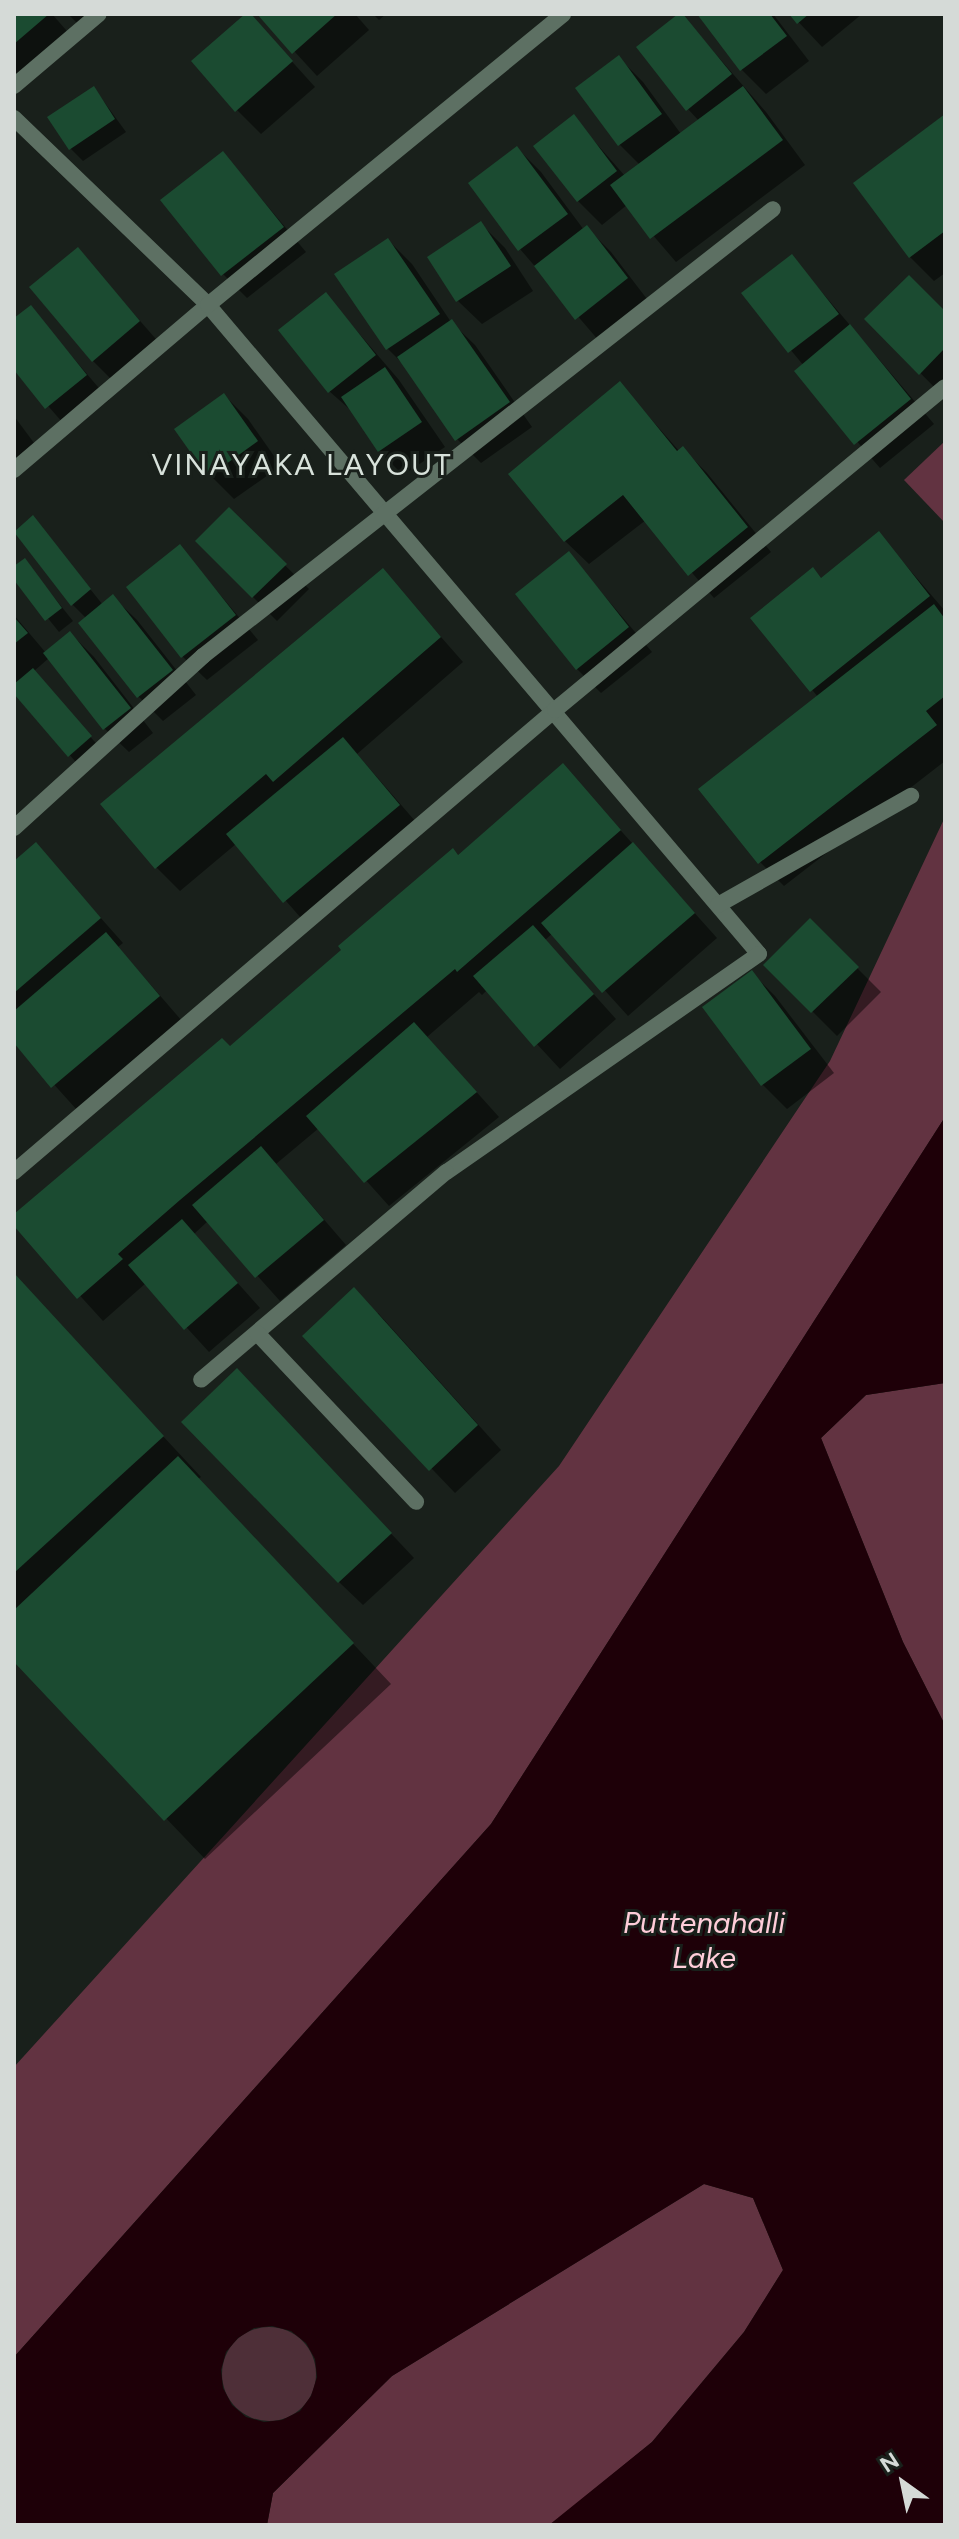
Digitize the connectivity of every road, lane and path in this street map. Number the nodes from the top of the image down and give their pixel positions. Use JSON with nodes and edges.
{"nodes":[{"id":1,"x":99,"y":14,"type":"edge"},
{"id":2,"x":563,"y":14,"type":"edge"},
{"id":3,"x":14,"y":86,"type":"edge"},
{"id":4,"x":14,"y":118,"type":"edge"},
{"id":5,"x":773,"y":209,"type":"dead end"},
{"id":6,"x":208,"y":305,"type":"junction"},
{"id":7,"x":945,"y":387,"type":"edge"},
{"id":8,"x":14,"y":470,"type":"edge"},
{"id":9,"x":386,"y":512,"type":"junction"},
{"id":10,"x":555,"y":710,"type":"junction"},
{"id":11,"x":911,"y":796,"type":"dead end"},
{"id":12,"x":14,"y":828,"type":"edge"},
{"id":13,"x":718,"y":905,"type":"junction"},
{"id":14,"x":14,"y":1172,"type":"edge"},
{"id":15,"x":257,"y":1333,"type":"junction"},
{"id":16,"x":201,"y":1380,"type":"dead end"},
{"id":17,"x":416,"y":1502,"type":"dead end"}],
"edges":[{"from":1,"to":3,"type":"street"},
{"from":2,"to":6,"type":"street"},
{"from":4,"to":6,"type":"street"},
{"from":5,"to":9,"type":"street"},
{"from":6,"to":8,"type":"street"},
{"from":6,"to":9,"type":"street"},
{"from":7,"to":10,"type":"street"},
{"from":9,"to":10,"type":"street"},
{"from":9,"to":12,"type":"street"},
{"from":10,"to":13,"type":"street"},
{"from":10,"to":14,"type":"street"},
{"from":11,"to":13,"type":"street"},
{"from":13,"to":15,"type":"street"},
{"from":15,"to":16,"type":"street"},
{"from":15,"to":17,"type":"street"}]}
